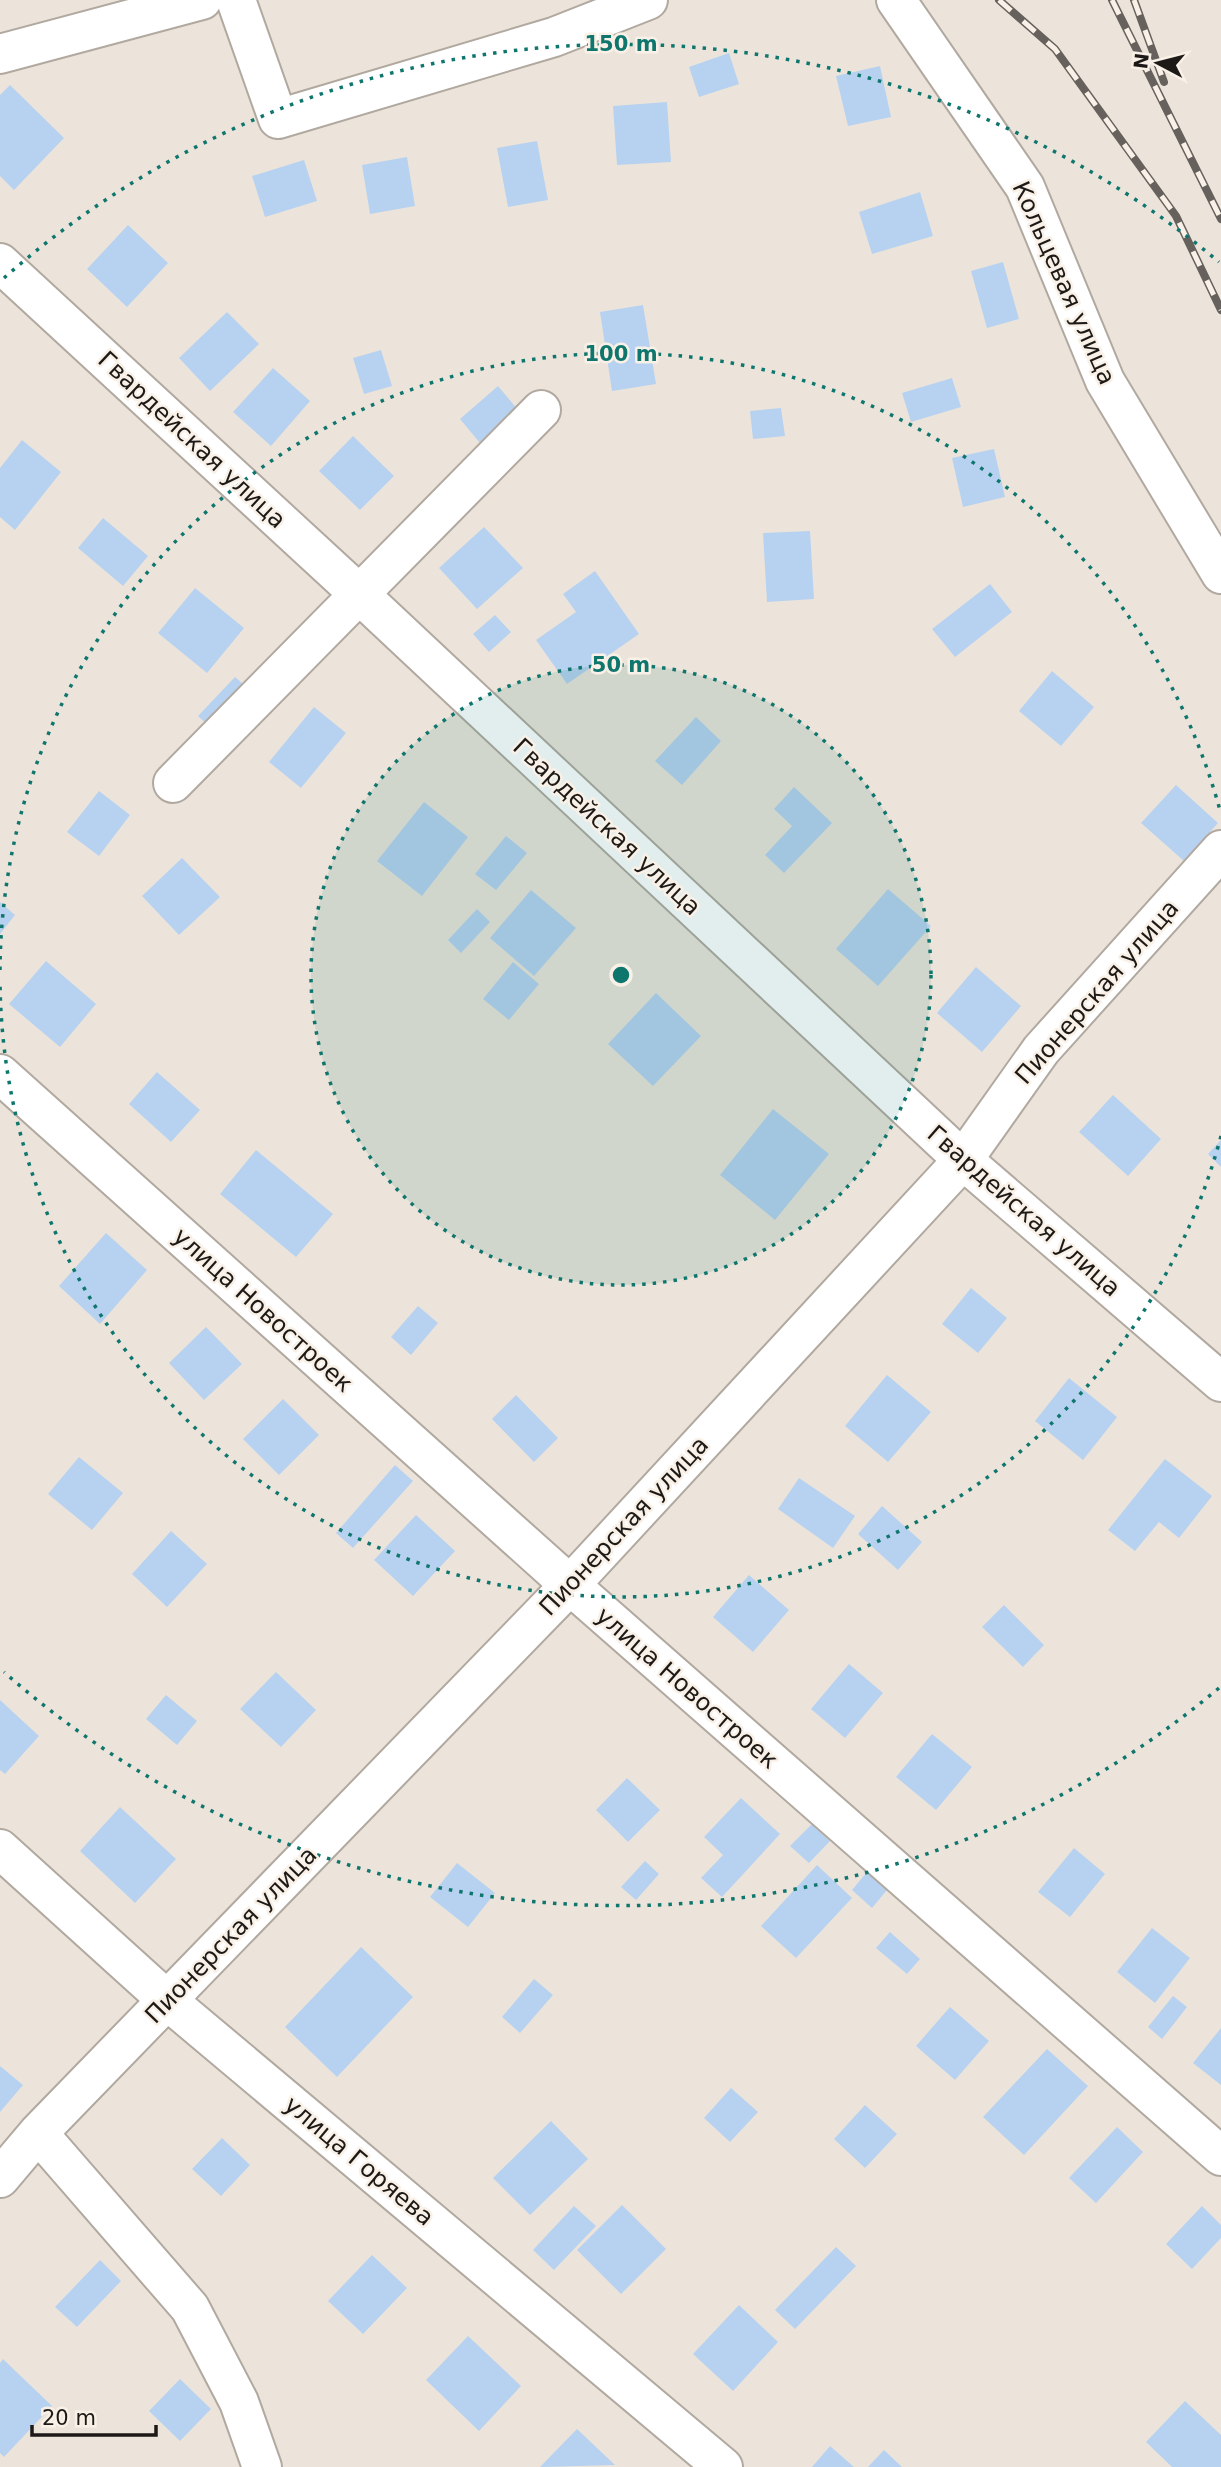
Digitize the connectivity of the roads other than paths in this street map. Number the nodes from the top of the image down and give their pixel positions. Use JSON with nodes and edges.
{"nodes":[{"id":1,"x":202,"y":0,"type":"edge"},
{"id":2,"x":236,"y":0,"type":"edge"},
{"id":3,"x":648,"y":0,"type":"edge"},
{"id":4,"x":896,"y":0,"type":"edge"},
{"id":5,"x":0,"y":54,"type":"edge"},
{"id":6,"x":0,"y":263,"type":"edge"},
{"id":7,"x":541,"y":410,"type":"dead end"},
{"id":8,"x":1221,"y":574,"type":"edge"},
{"id":9,"x":358,"y":593,"type":"junction"},
{"id":10,"x":173,"y":783,"type":"dead end"},
{"id":11,"x":1221,"y":850,"type":"edge"},
{"id":12,"x":0,"y":1074,"type":"edge"},
{"id":13,"x":963,"y":1160,"type":"junction"},
{"id":14,"x":1221,"y":1382,"type":"edge"},
{"id":15,"x":570,"y":1586,"type":"junction"},
{"id":16,"x":0,"y":1849,"type":"edge"},
{"id":17,"x":168,"y":2001,"type":"junction"},
{"id":18,"x":38,"y":2133,"type":"junction"},
{"id":19,"x":1221,"y":2156,"type":"edge"},
{"id":20,"x":0,"y":2178,"type":"edge"},
{"id":21,"x":262,"y":2467,"type":"edge"},
{"id":22,"x":723,"y":2467,"type":"edge"}],
"edges":[{"from":1,"to":5,"type":"street"},
{"from":2,"to":3,"type":"street"},
{"from":4,"to":8,"type":"street","name":"Кольцевая улица"},
{"from":6,"to":9,"type":"street","name":"Гвардейская улица"},
{"from":7,"to":9,"type":"street"},
{"from":9,"to":10,"type":"street"},
{"from":9,"to":13,"type":"street","name":"Гвардейская улица"},
{"from":11,"to":13,"type":"street","name":"Пионерская улица"},
{"from":12,"to":15,"type":"street","name":"улица Новостроек"},
{"from":13,"to":14,"type":"street","name":"Гвардейская улица"},
{"from":13,"to":15,"type":"street","name":"Пионерская улица"},
{"from":15,"to":17,"type":"street","name":"Пионерская улица"},
{"from":15,"to":19,"type":"street","name":"улица Новостроек"},
{"from":16,"to":17,"type":"street","name":"улица Горяева"},
{"from":17,"to":18,"type":"street","name":"Пионерская улица"},
{"from":17,"to":22,"type":"street","name":"улица Горяева"},
{"from":18,"to":20,"type":"street","name":"Пионерская улица"},
{"from":18,"to":21,"type":"street"}]}
